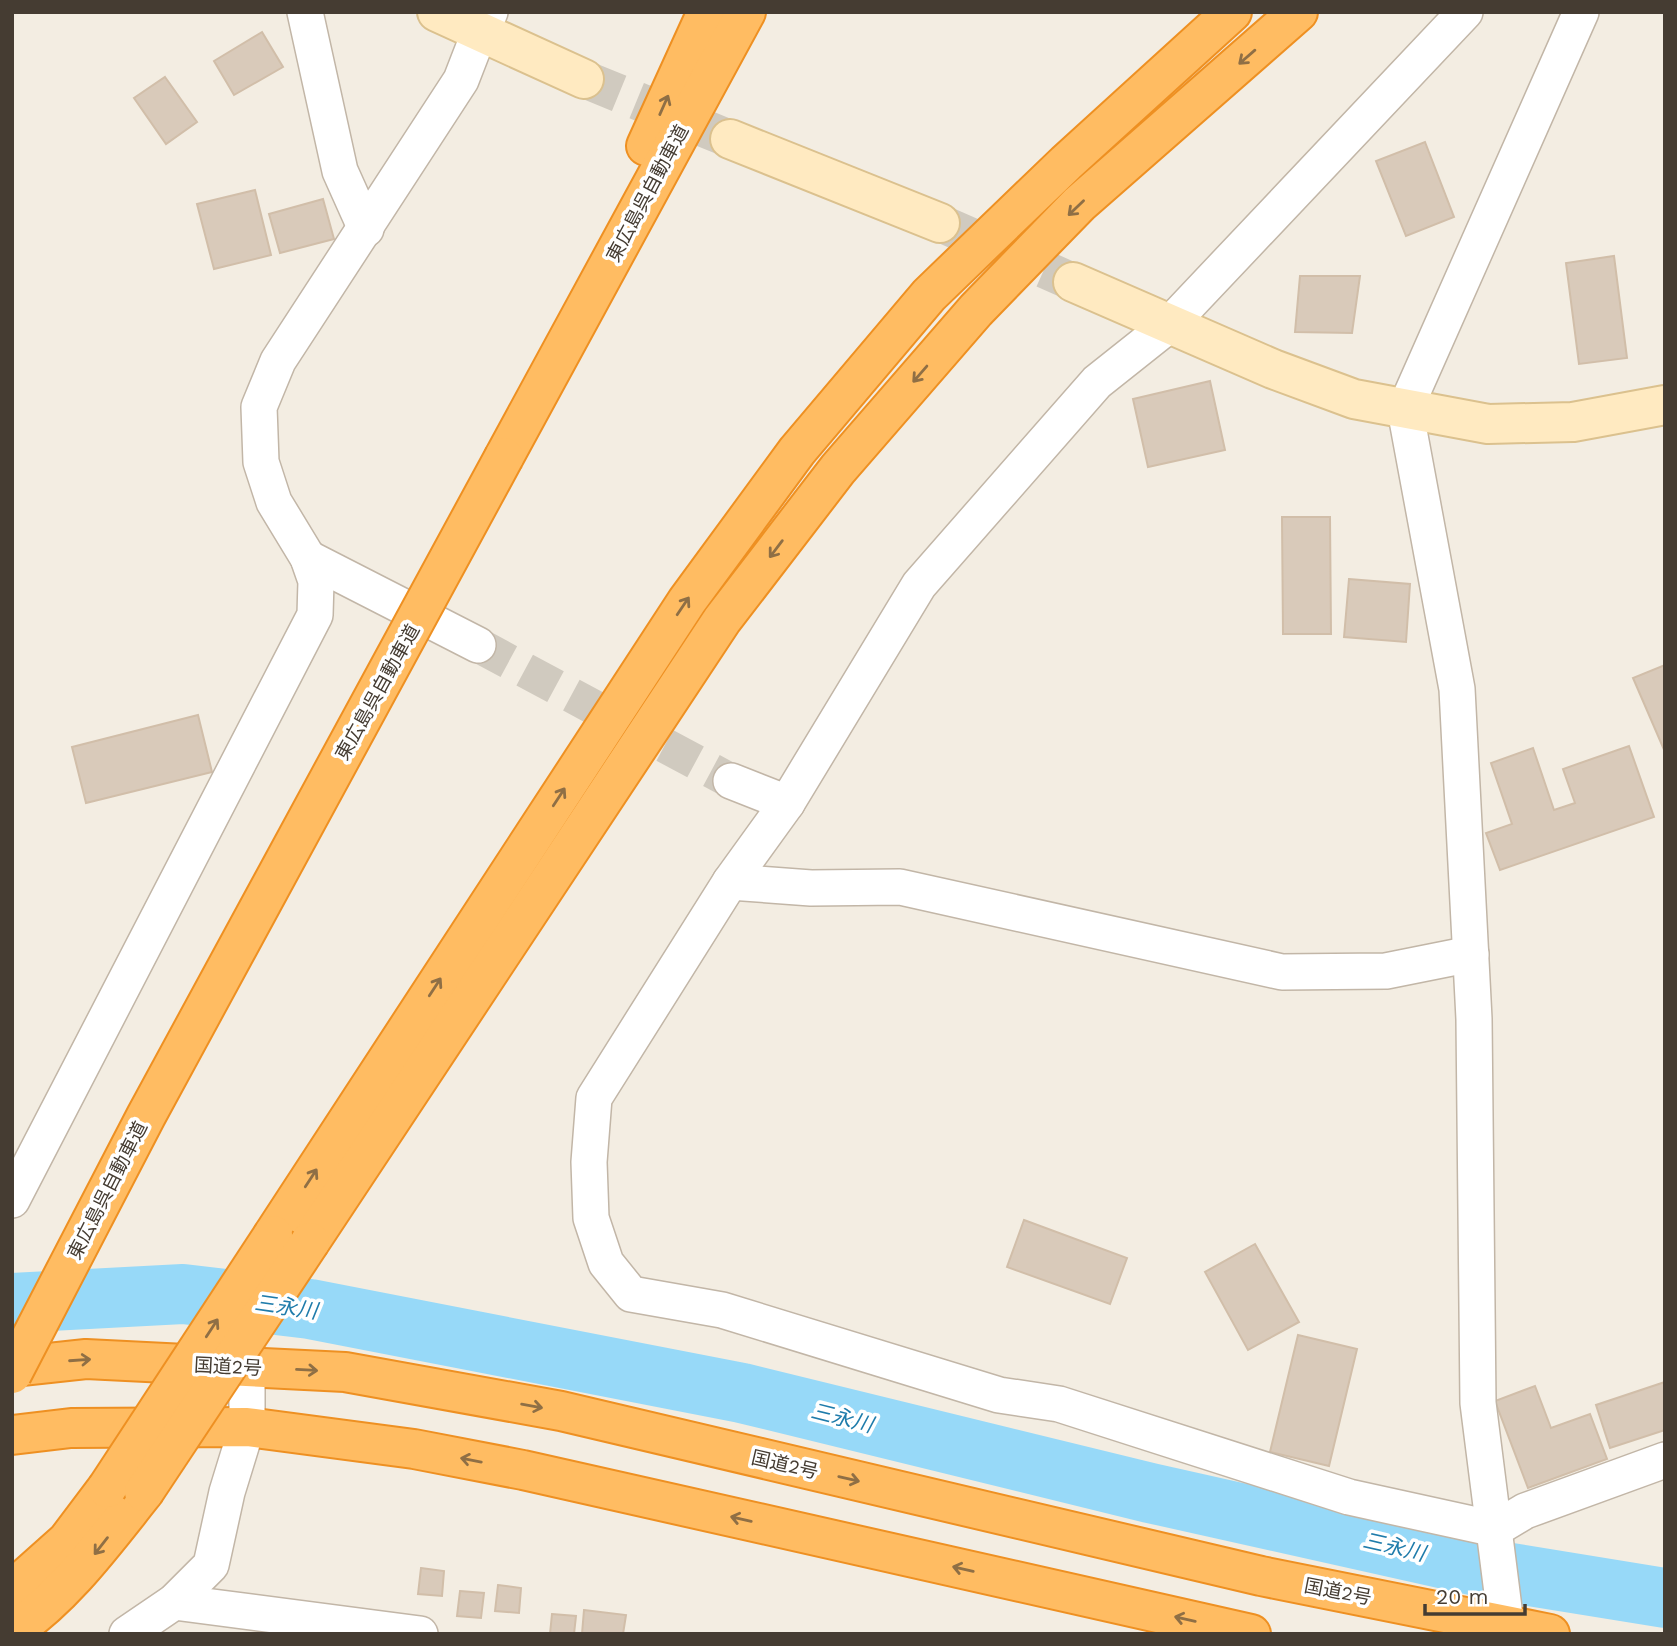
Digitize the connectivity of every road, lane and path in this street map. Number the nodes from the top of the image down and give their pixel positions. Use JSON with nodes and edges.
{"nodes":[{"id":1,"x":305,"y":12,"type":"edge"},
{"id":2,"x":437,"y":12,"type":"edge"},
{"id":3,"x":706,"y":12,"type":"edge"},
{"id":4,"x":746,"y":12,"type":"edge"},
{"id":5,"x":1205,"y":12,"type":"edge"},
{"id":6,"x":1232,"y":12,"type":"edge"},
{"id":7,"x":1298,"y":12,"type":"edge"},
{"id":8,"x":1465,"y":12,"type":"edge"},
{"id":9,"x":1581,"y":12,"type":"edge"},
{"id":10,"x":485,"y":22,"type":"edge"},
{"id":11,"x":584,"y":79,"type":"tunnel mouth"},
{"id":12,"x":730,"y":139,"type":"tunnel mouth"},
{"id":13,"x":1066,"y":163,"type":"junction"},
{"id":14,"x":940,"y":223,"type":"tunnel mouth"},
{"id":15,"x":366,"y":229,"type":"junction"},
{"id":16,"x":1073,"y":282,"type":"tunnel mouth"},
{"id":17,"x":1170,"y":324,"type":"junction"},
{"id":18,"x":1665,"y":405,"type":"edge"},
{"id":19,"x":1405,"y":409,"type":"junction"},
{"id":20,"x":504,"y":457,"type":"junction"},
{"id":21,"x":308,"y":558,"type":"junction"},
{"id":22,"x":478,"y":645,"type":"tunnel mouth"},
{"id":23,"x":731,"y":781,"type":"tunnel mouth"},
{"id":24,"x":787,"y":803,"type":"junction"},
{"id":25,"x":730,"y":882,"type":"junction"},
{"id":26,"x":1471,"y":954,"type":"junction"},
{"id":27,"x":12,"y":1200,"type":"edge"},
{"id":28,"x":12,"y":1367,"type":"edge"},
{"id":29,"x":247,"y":1367,"type":"junction"},
{"id":30,"x":12,"y":1374,"type":"edge"},
{"id":31,"x":247,"y":1427,"type":"junction"},
{"id":32,"x":12,"y":1435,"type":"edge"},
{"id":33,"x":1665,"y":1460,"type":"edge"},
{"id":34,"x":125,"y":1490,"type":"junction"},
{"id":35,"x":1495,"y":1529,"type":"junction"},
{"id":36,"x":12,"y":1590,"type":"edge"},
{"id":37,"x":174,"y":1602,"type":"junction"},
{"id":38,"x":1510,"y":1629,"type":"edge"},
{"id":39,"x":12,"y":1632,"type":"edge"},
{"id":40,"x":127,"y":1634,"type":"edge"},
{"id":41,"x":420,"y":1634,"type":"edge"},
{"id":42,"x":1251,"y":1634,"type":"edge"},
{"id":43,"x":1550,"y":1634,"type":"edge"}],
"edges":[{"from":1,"to":15,"type":"street"},
{"from":2,"to":10,"type":"street"},
{"from":20,"to":3,"type":"highway","one_way":true},
{"from":4,"to":20,"type":"highway","name":"東広島呉自動車道"},
{"from":5,"to":13,"type":"highway"},
{"from":6,"to":13,"type":"highway"},
{"from":7,"to":34,"type":"highway","one_way":true,"bridge":true},
{"from":8,"to":17,"type":"street"},
{"from":9,"to":19,"type":"street"},
{"from":10,"to":11,"type":"street"},
{"from":10,"to":15,"type":"street"},
{"from":12,"to":14,"type":"street"},
{"from":34,"to":13,"type":"highway","one_way":true,"bridge":true},
{"from":15,"to":21,"type":"street"},
{"from":16,"to":17,"type":"street"},
{"from":17,"to":19,"type":"street"},
{"from":17,"to":24,"type":"street"},
{"from":18,"to":19,"type":"street"},
{"from":19,"to":26,"type":"street"},
{"from":20,"to":30,"type":"highway","name":"東広島呉自動車道","bridge":true},
{"from":21,"to":22,"type":"street"},
{"from":21,"to":27,"type":"street"},
{"from":23,"to":24,"type":"street"},
{"from":24,"to":25,"type":"street"},
{"from":25,"to":26,"type":"street"},
{"from":25,"to":35,"type":"street"},
{"from":26,"to":35,"type":"street"},
{"from":28,"to":29,"type":"highway","name":"国道2号","one_way":true},
{"from":29,"to":31,"type":"street"},
{"from":29,"to":38,"type":"highway","name":"国道2号","one_way":true},
{"from":31,"to":32,"type":"highway"},
{"from":31,"to":37,"type":"street"},
{"from":42,"to":31,"type":"highway","one_way":true},
{"from":33,"to":35,"type":"street"},
{"from":34,"to":36,"type":"highway"},
{"from":34,"to":39,"type":"highway","one_way":true},
{"from":35,"to":38,"type":"street"},
{"from":37,"to":40,"type":"street"},
{"from":37,"to":41,"type":"street"},
{"from":38,"to":43,"type":"highway","name":"国道2号"}]}
